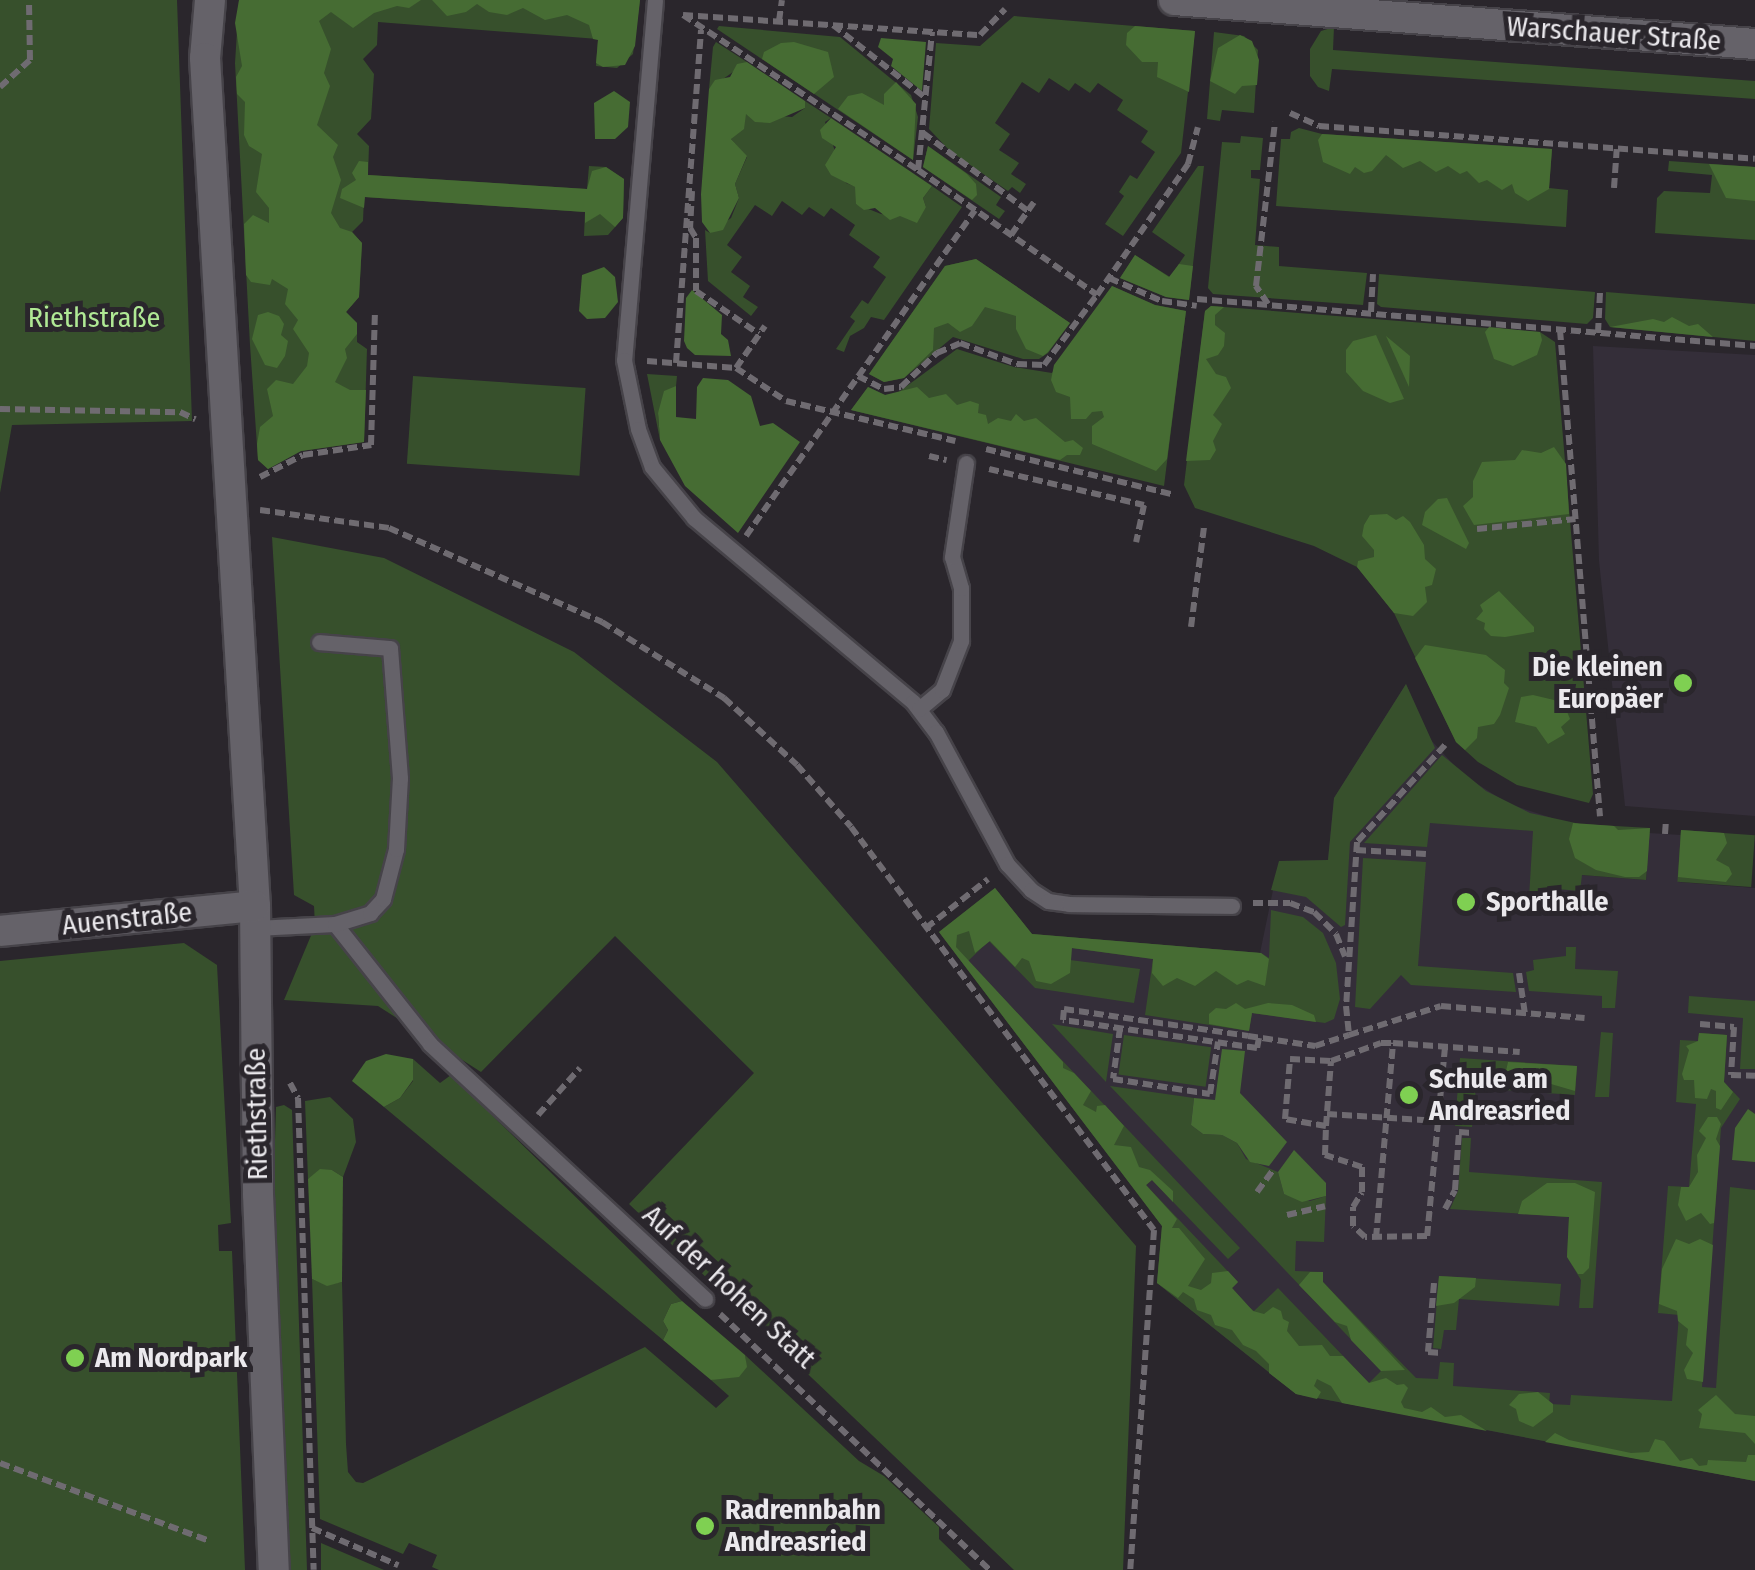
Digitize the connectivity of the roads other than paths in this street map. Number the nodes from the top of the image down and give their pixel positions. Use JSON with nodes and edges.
{"nodes":[{"id":1,"x":210,"y":0,"type":"edge"},
{"id":2,"x":654,"y":0,"type":"edge"},
{"id":3,"x":1174,"y":0,"type":"edge"},
{"id":4,"x":1755,"y":44,"type":"edge"},
{"id":5,"x":966,"y":464,"type":"road end"},
{"id":6,"x":319,"y":642,"type":"dead end"},
{"id":7,"x":919,"y":709,"type":"junction"},
{"id":8,"x":1232,"y":906,"type":"road end"},
{"id":9,"x":254,"y":917,"type":"junction"},
{"id":10,"x":336,"y":924,"type":"junction"},
{"id":11,"x":0,"y":931,"type":"edge"},
{"id":12,"x":704,"y":1300,"type":"road end"},
{"id":13,"x":274,"y":1570,"type":"edge"}],
"edges":[{"from":1,"to":9,"type":"street","name":"Riethstraße"},
{"from":2,"to":7,"type":"lane"},
{"from":3,"to":4,"type":"street","name":"Warschauer Straße"},
{"from":5,"to":7,"type":"lane"},
{"from":6,"to":10,"type":"lane"},
{"from":7,"to":8,"type":"lane"},
{"from":9,"to":10,"type":"lane"},
{"from":9,"to":11,"type":"street","name":"Auenstraße"},
{"from":9,"to":13,"type":"street","name":"Riethstraße"},
{"from":10,"to":12,"type":"lane","name":"Auf der hohen Statt"}]}
